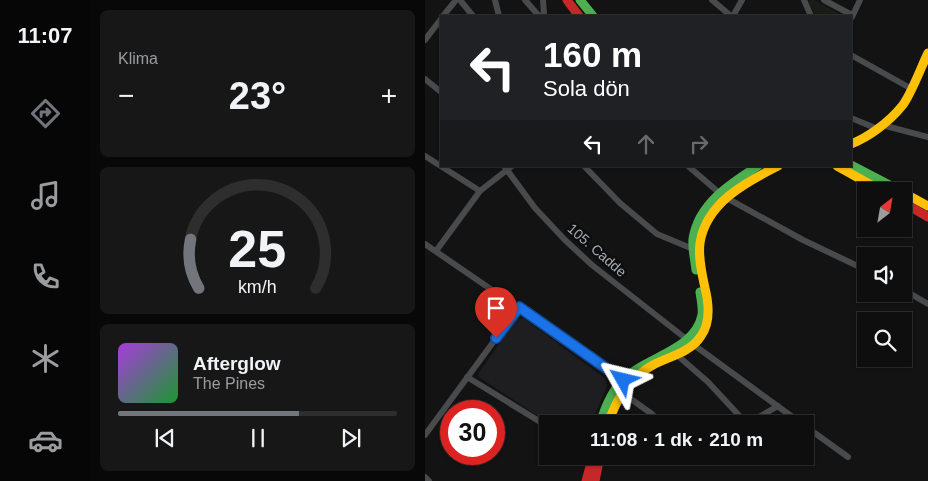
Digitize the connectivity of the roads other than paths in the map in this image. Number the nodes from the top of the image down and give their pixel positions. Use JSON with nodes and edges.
{"nodes":[{"id":1,"x":458,"y":0,"type":"edge"},
{"id":2,"x":495,"y":0,"type":"edge"},
{"id":3,"x":525,"y":0,"type":"edge"},
{"id":4,"x":543,"y":0,"type":"edge"},
{"id":5,"x":567,"y":0,"type":"edge"},
{"id":6,"x":580,"y":0,"type":"edge"},
{"id":7,"x":713,"y":0,"type":"edge"},
{"id":8,"x":742,"y":0,"type":"edge"},
{"id":9,"x":803,"y":0,"type":"edge"},
{"id":10,"x":824,"y":0,"type":"edge"},
{"id":11,"x":860,"y":0,"type":"edge"},
{"id":12,"x":445,"y":15,"type":"edge"},
{"id":13,"x":472,"y":15,"type":"edge"},
{"id":14,"x":499,"y":15,"type":"edge"},
{"id":15,"x":541,"y":15,"type":"edge"},
{"id":16,"x":542,"y":15,"type":"edge"},
{"id":17,"x":578,"y":15,"type":"edge"},
{"id":18,"x":592,"y":15,"type":"edge"},
{"id":19,"x":731,"y":15,"type":"edge"},
{"id":20,"x":733,"y":15,"type":"edge"},
{"id":21,"x":810,"y":15,"type":"edge"},
{"id":22,"x":850,"y":15,"type":"edge"},
{"id":23,"x":852,"y":16,"type":"edge"},
{"id":24,"x":440,"y":21,"type":"edge"},
{"id":25,"x":425,"y":40,"type":"edge"},
{"id":26,"x":928,"y":53,"type":"edge"},
{"id":27,"x":852,"y":56,"type":"edge"},
{"id":28,"x":425,"y":79,"type":"edge"},
{"id":29,"x":910,"y":88,"type":"junction"},
{"id":30,"x":440,"y":91,"type":"edge"},
{"id":31,"x":852,"y":118,"type":"edge"},
{"id":32,"x":880,"y":127,"type":"junction"},
{"id":33,"x":928,"y":137,"type":"edge"},
{"id":34,"x":852,"y":144,"type":"edge"},
{"id":35,"x":425,"y":156,"type":"edge"},
{"id":36,"x":440,"y":166,"type":"edge"},
{"id":37,"x":852,"y":166,"type":"edge"},
{"id":38,"x":442,"y":167,"type":"edge"},
{"id":39,"x":585,"y":167,"type":"edge"},
{"id":40,"x":689,"y":167,"type":"edge"},
{"id":41,"x":757,"y":167,"type":"edge"},
{"id":42,"x":776,"y":167,"type":"edge"},
{"id":43,"x":839,"y":167,"type":"edge"},
{"id":44,"x":508,"y":168,"type":"edge"},
{"id":45,"x":866,"y":182,"type":"edge"},
{"id":46,"x":883,"y":182,"type":"edge"},
{"id":47,"x":480,"y":191,"type":"junction"},
{"id":48,"x":723,"y":196,"type":"junction"},
{"id":49,"x":913,"y":198,"type":"edge"},
{"id":50,"x":928,"y":206,"type":"edge"},
{"id":51,"x":913,"y":208,"type":"edge"},
{"id":52,"x":928,"y":217,"type":"edge"},
{"id":53,"x":425,"y":244,"type":"edge"},
{"id":54,"x":693,"y":249,"type":"junction"},
{"id":55,"x":436,"y":251,"type":"junction"},
{"id":56,"x":857,"y":266,"type":"edge"},
{"id":57,"x":912,"y":295,"type":"edge"},
{"id":58,"x":928,"y":304,"type":"edge"},
{"id":59,"x":519,"y":307,"type":"junction"},
{"id":60,"x":690,"y":343,"type":"junction"},
{"id":61,"x":677,"y":355,"type":"junction"},
{"id":62,"x":467,"y":377,"type":"junction"},
{"id":63,"x":623,"y":380,"type":"junction"},
{"id":64,"x":621,"y":392,"type":"junction"},
{"id":65,"x":778,"y":406,"type":"junction"},
{"id":66,"x":603,"y":415,"type":"edge"},
{"id":67,"x":612,"y":415,"type":"edge"},
{"id":68,"x":653,"y":415,"type":"edge"},
{"id":69,"x":739,"y":415,"type":"edge"},
{"id":70,"x":762,"y":415,"type":"edge"},
{"id":71,"x":790,"y":415,"type":"edge"},
{"id":72,"x":539,"y":421,"type":"edge"},
{"id":73,"x":814,"y":432,"type":"edge"},
{"id":74,"x":425,"y":435,"type":"edge"},
{"id":75,"x":848,"y":457,"type":"dead end"},
{"id":76,"x":591,"y":465,"type":"edge"},
{"id":77,"x":598,"y":465,"type":"edge"},
{"id":78,"x":425,"y":478,"type":"edge"},
{"id":79,"x":429,"y":481,"type":"edge"},
{"id":80,"x":587,"y":481,"type":"edge"},
{"id":81,"x":595,"y":481,"type":"edge"}],
"edges":[{"from":1,"to":12,"type":"street"},
{"from":1,"to":13,"type":"street"},
{"from":2,"to":14,"type":"street"},
{"from":3,"to":15,"type":"street"},
{"from":4,"to":16,"type":"street"},
{"from":5,"to":17,"type":"main road"},
{"from":6,"to":18,"type":"main road"},
{"from":7,"to":19,"type":"street"},
{"from":8,"to":20,"type":"street"},
{"from":9,"to":21,"type":"street"},
{"from":10,"to":22,"type":"street"},
{"from":11,"to":23,"type":"street"},
{"from":24,"to":25,"type":"street"},
{"from":26,"to":29,"type":"main road"},
{"from":27,"to":29,"type":"street"},
{"from":28,"to":30,"type":"street"},
{"from":29,"to":32,"type":"main road"},
{"from":31,"to":32,"type":"street"},
{"from":32,"to":33,"type":"street"},
{"from":32,"to":34,"type":"main road"},
{"from":35,"to":36,"type":"street"},
{"from":37,"to":46,"type":"main road"},
{"from":38,"to":47,"type":"street"},
{"from":39,"to":54,"type":"street"},
{"from":40,"to":48,"type":"street"},
{"from":41,"to":48,"type":"main road"},
{"from":42,"to":48,"type":"main road"},
{"from":43,"to":45,"type":"main road"},
{"from":44,"to":47,"type":"street"},
{"from":44,"to":60,"type":"street","name":"105. Cadde"},
{"from":47,"to":55,"type":"street"},
{"from":48,"to":54,"type":"main road"},
{"from":48,"to":56,"type":"street"},
{"from":48,"to":60,"type":"main road"},
{"from":49,"to":50,"type":"main road"},
{"from":51,"to":52,"type":"main road"},
{"from":53,"to":55,"type":"street"},
{"from":54,"to":60,"type":"main road"},
{"from":55,"to":59,"type":"street"},
{"from":57,"to":58,"type":"street"},
{"from":59,"to":62,"type":"street"},
{"from":59,"to":63,"type":"street"},
{"from":60,"to":61,"type":"main road"},
{"from":60,"to":63,"type":"main road"},
{"from":60,"to":65,"type":"street","name":"105. Cadde"},
{"from":61,"to":64,"type":"main road"},
{"from":61,"to":69,"type":"street"},
{"from":62,"to":72,"type":"street"},
{"from":62,"to":74,"type":"street"},
{"from":63,"to":66,"type":"main road"},
{"from":64,"to":67,"type":"main road"},
{"from":64,"to":68,"type":"street"},
{"from":65,"to":70,"type":"street"},
{"from":65,"to":71,"type":"street","name":"105. Cadde"},
{"from":73,"to":75,"type":"street"},
{"from":76,"to":80,"type":"main road"},
{"from":77,"to":81,"type":"main road"},
{"from":78,"to":79,"type":"street"}]}
